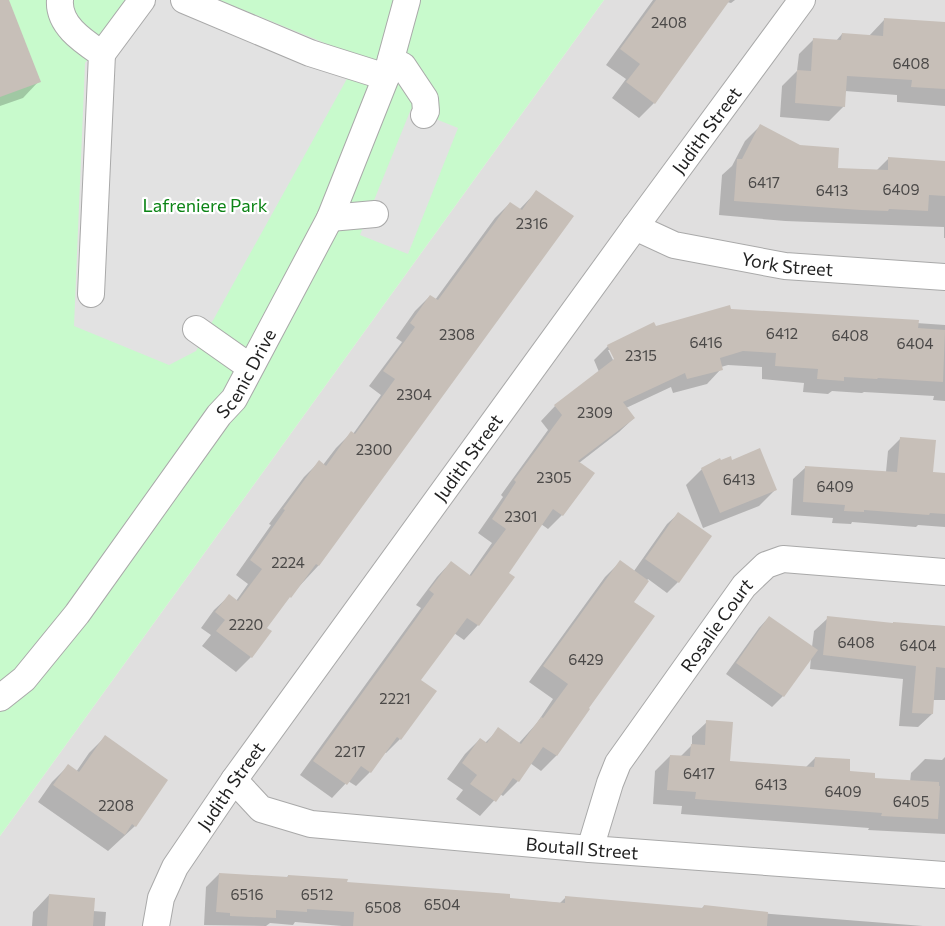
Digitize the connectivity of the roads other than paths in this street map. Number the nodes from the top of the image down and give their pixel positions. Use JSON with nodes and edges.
{"nodes":[{"id":1,"x":60,"y":0,"type":"edge"},
{"id":2,"x":142,"y":0,"type":"edge"},
{"id":3,"x":184,"y":0,"type":"edge"},
{"id":4,"x":407,"y":0,"type":"edge"},
{"id":5,"x":802,"y":0,"type":"edge"},
{"id":6,"x":102,"y":54,"type":"junction"},
{"id":7,"x":389,"y":69,"type":"junction"},
{"id":8,"x":424,"y":115,"type":"dead end"},
{"id":9,"x":375,"y":214,"type":"dead end"},
{"id":10,"x":330,"y":218,"type":"junction"},
{"id":11,"x":635,"y":227,"type":"junction"},
{"id":12,"x":945,"y":277,"type":"edge"},
{"id":13,"x":91,"y":294,"type":"dead end"},
{"id":14,"x":196,"y":329,"type":"dead end"},
{"id":15,"x":250,"y":367,"type":"junction"},
{"id":16,"x":945,"y":572,"type":"edge"},
{"id":17,"x":0,"y":698,"type":"edge"},
{"id":18,"x":234,"y":780,"type":"junction"},
{"id":19,"x":590,"y":849,"type":"junction"},
{"id":20,"x":945,"y":875,"type":"edge"},
{"id":21,"x":156,"y":926,"type":"edge"}],
"edges":[{"from":1,"to":6,"type":"street"},
{"from":2,"to":6,"type":"street"},
{"from":3,"to":7,"type":"street"},
{"from":4,"to":7,"type":"street","name":"Scenic Drive"},
{"from":5,"to":11,"type":"street","name":"Judith Street"},
{"from":6,"to":13,"type":"street"},
{"from":7,"to":8,"type":"street"},
{"from":7,"to":10,"type":"street","name":"Scenic Drive"},
{"from":9,"to":10,"type":"street"},
{"from":10,"to":15,"type":"street","name":"Scenic Drive"},
{"from":11,"to":12,"type":"street","name":"York Street"},
{"from":11,"to":18,"type":"street","name":"Judith Street"},
{"from":14,"to":15,"type":"street"},
{"from":15,"to":17,"type":"street","name":"Scenic Drive"},
{"from":16,"to":19,"type":"street","name":"Rosalie Court"},
{"from":18,"to":19,"type":"street","name":"Boutall Street"},
{"from":18,"to":21,"type":"street","name":"Judith Street"},
{"from":19,"to":20,"type":"street","name":"Boutall Street"}]}
